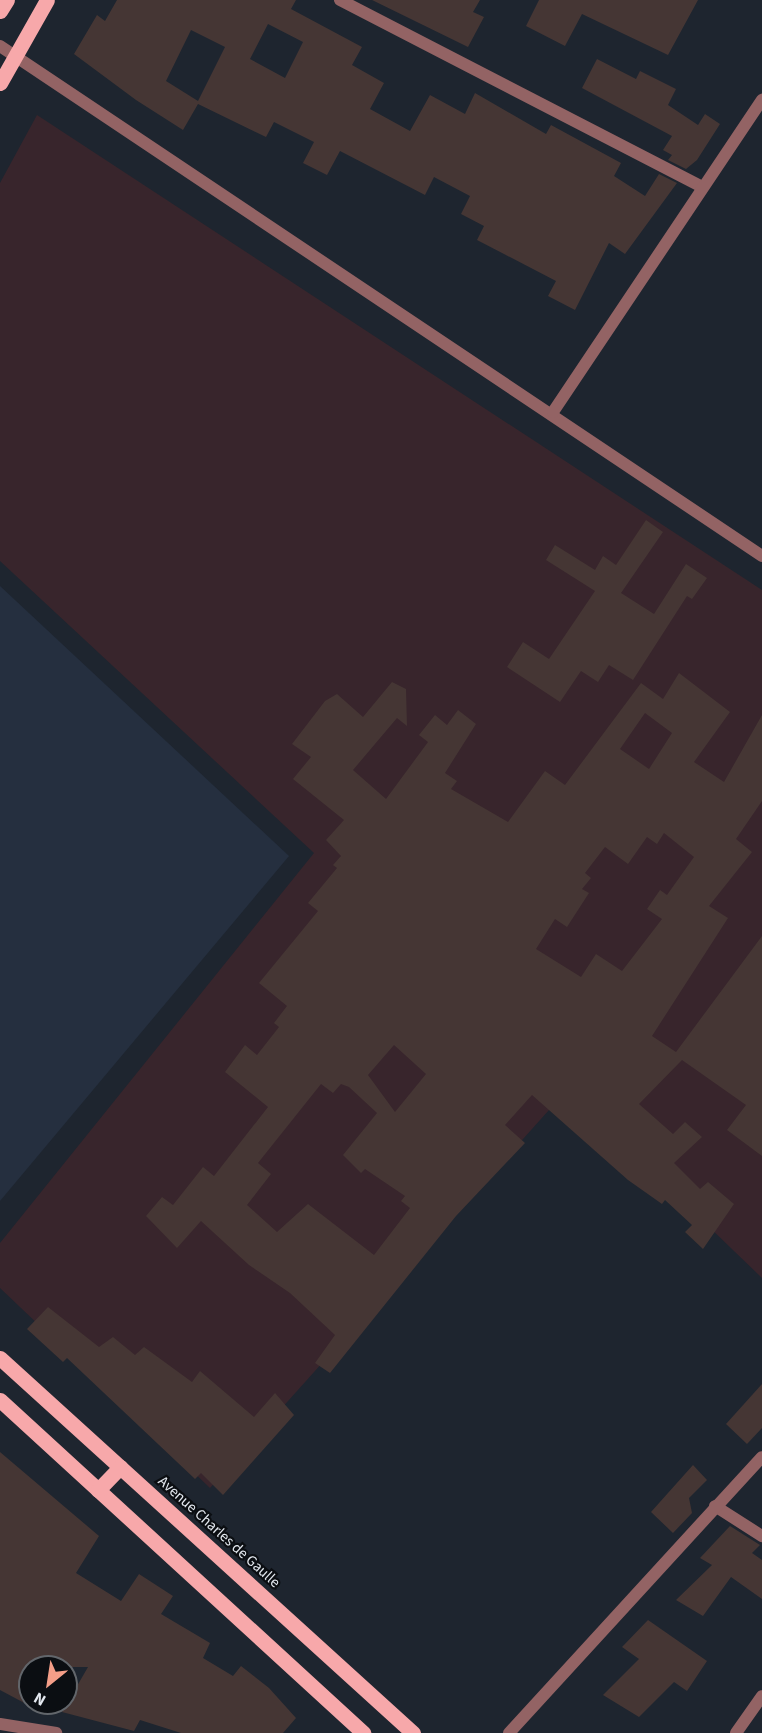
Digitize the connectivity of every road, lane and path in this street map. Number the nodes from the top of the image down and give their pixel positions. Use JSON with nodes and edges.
{"nodes":[{"id":1,"x":7,"y":0,"type":"edge"},
{"id":2,"x":47,"y":0,"type":"edge"},
{"id":3,"x":341,"y":0,"type":"edge"},
{"id":4,"x":0,"y":11,"type":"edge"},
{"id":5,"x":0,"y":46,"type":"edge"},
{"id":6,"x":16,"y":54,"type":"junction"},
{"id":7,"x":0,"y":83,"type":"edge"},
{"id":8,"x":762,"y":100,"type":"edge"},
{"id":9,"x":703,"y":187,"type":"junction"},
{"id":10,"x":553,"y":412,"type":"junction"},
{"id":11,"x":762,"y":556,"type":"edge"},
{"id":12,"x":0,"y":1358,"type":"edge"},
{"id":13,"x":0,"y":1400,"type":"edge"},
{"id":14,"x":762,"y":1457,"type":"edge"},
{"id":15,"x":120,"y":1467,"type":"junction"},
{"id":16,"x":98,"y":1490,"type":"junction"},
{"id":17,"x":715,"y":1506,"type":"junction"},
{"id":18,"x":762,"y":1536,"type":"edge"},
{"id":19,"x":762,"y":1696,"type":"edge"},
{"id":20,"x":0,"y":1724,"type":"edge"},
{"id":21,"x":407,"y":1731,"type":"edge"},
{"id":22,"x":56,"y":1733,"type":"edge"},
{"id":23,"x":364,"y":1733,"type":"edge"},
{"id":24,"x":509,"y":1733,"type":"edge"},
{"id":25,"x":736,"y":1733,"type":"edge"}],
"edges":[{"from":1,"to":4,"type":"main road"},
{"from":2,"to":6,"type":"main road"},
{"from":3,"to":9,"type":"street"},
{"from":5,"to":6,"type":"street"},
{"from":6,"to":7,"type":"main road"},
{"from":6,"to":10,"type":"street"},
{"from":8,"to":9,"type":"street"},
{"from":9,"to":10,"type":"street"},
{"from":10,"to":11,"type":"street"},
{"from":12,"to":15,"type":"main road","name":"Avenue Charles de Gaulle"},
{"from":13,"to":16,"type":"main road"},
{"from":14,"to":17,"type":"street"},
{"from":15,"to":16,"type":"main road"},
{"from":15,"to":21,"type":"main road","name":"Avenue Charles de Gaulle"},
{"from":16,"to":23,"type":"main road"},
{"from":17,"to":18,"type":"street"},
{"from":17,"to":24,"type":"street"},
{"from":19,"to":25,"type":"street"},
{"from":20,"to":22,"type":"street"}]}
